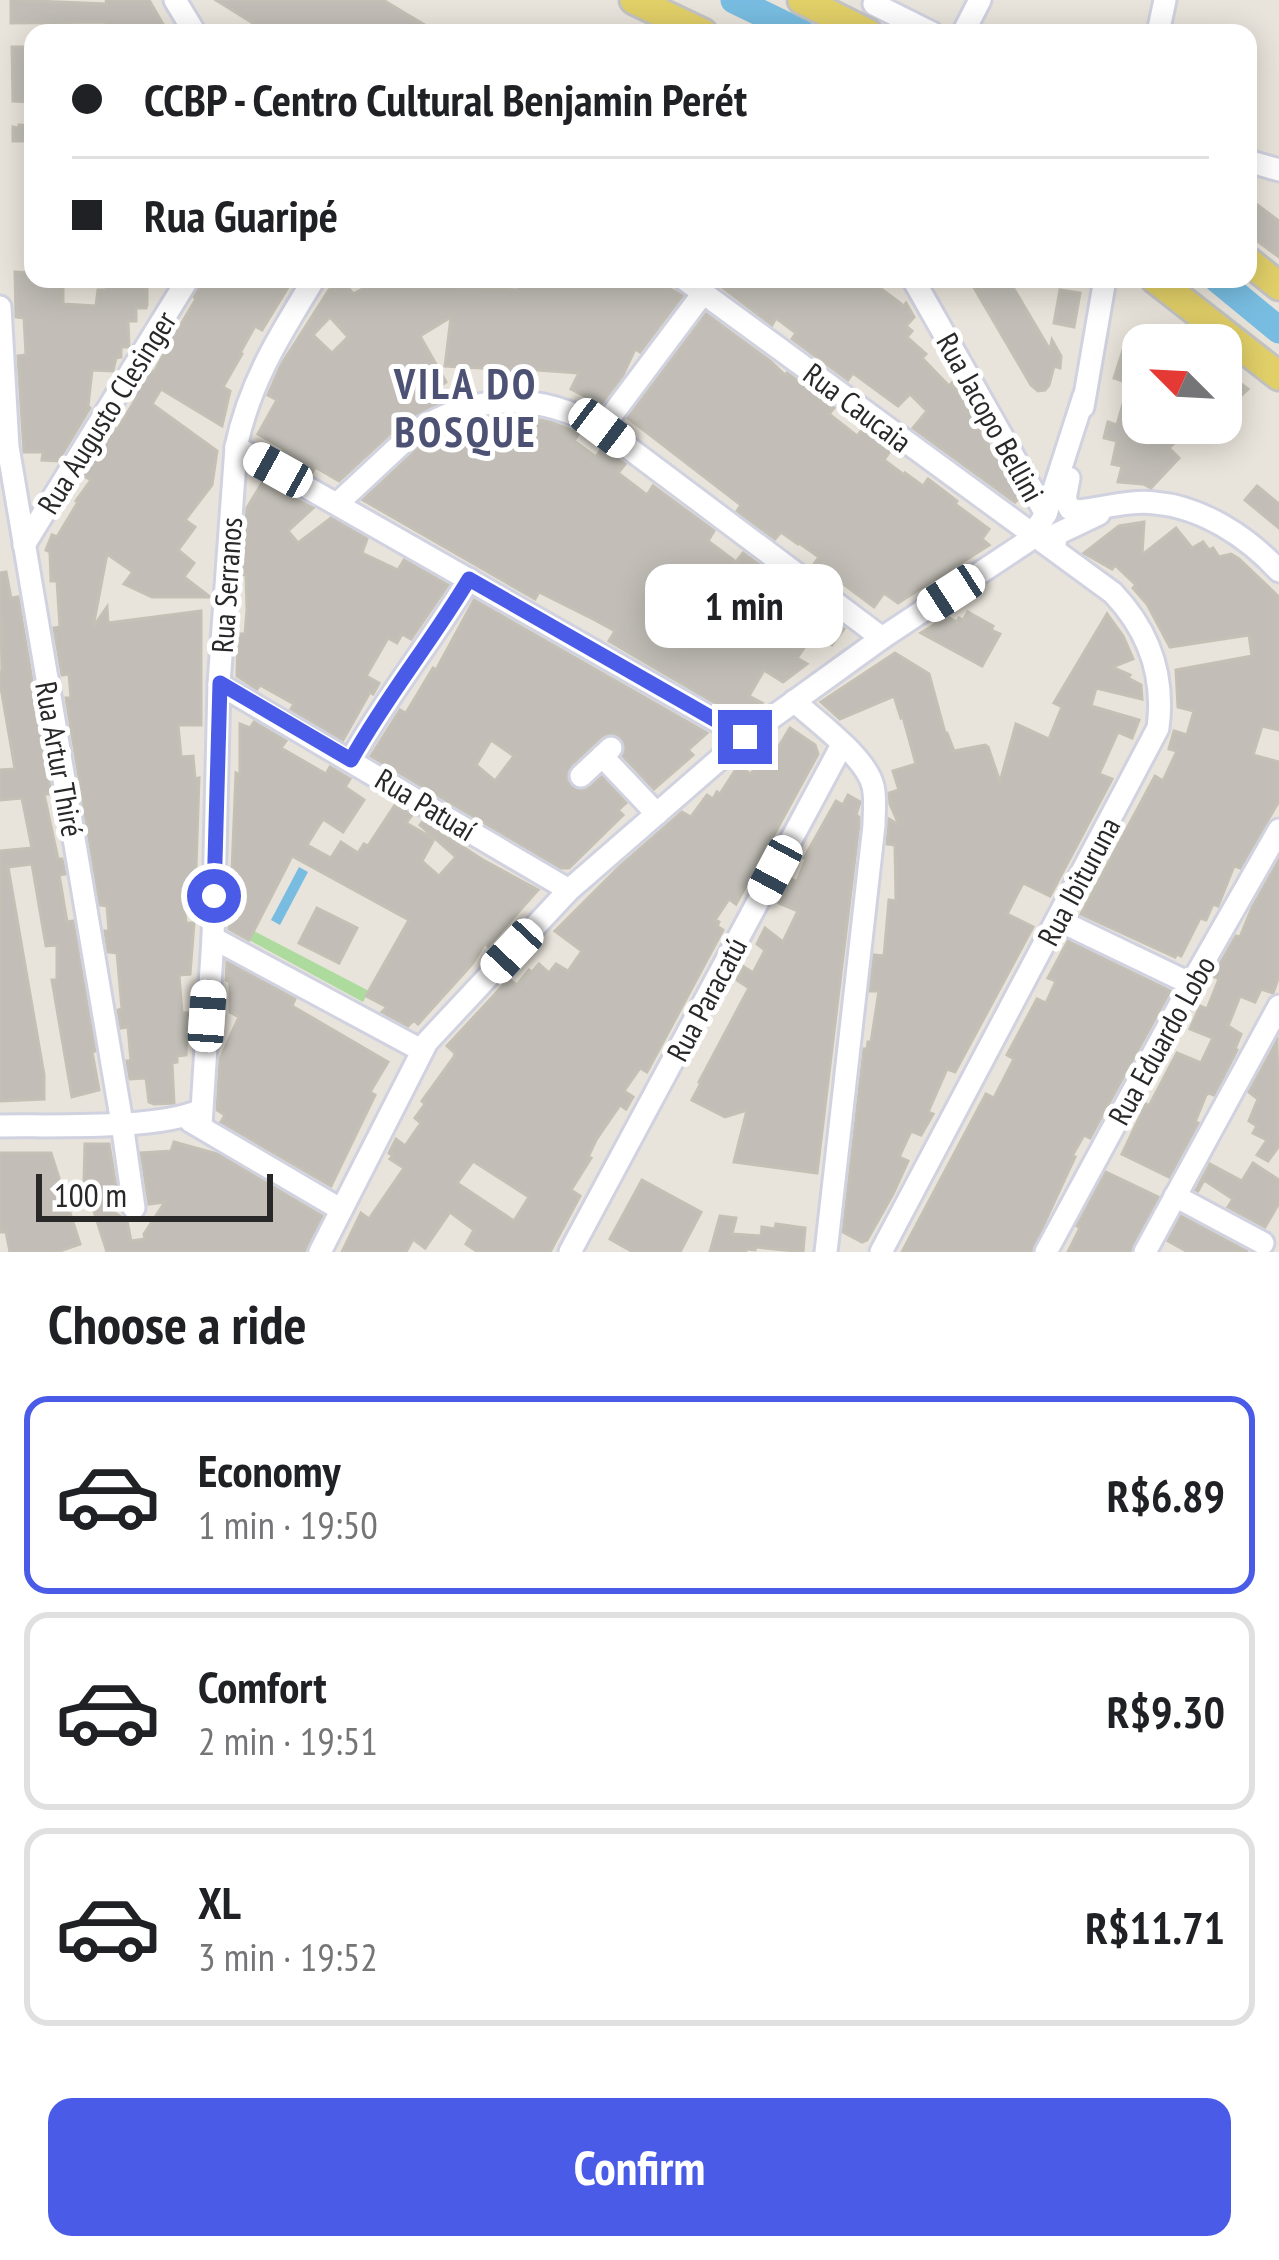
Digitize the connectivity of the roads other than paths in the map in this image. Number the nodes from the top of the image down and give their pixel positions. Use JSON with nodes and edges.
{"nodes":[{"id":1,"x":634,"y":0,"type":"edge"},
{"id":2,"x":802,"y":0,"type":"edge"},
{"id":3,"x":874,"y":4,"type":"dead end"},
{"id":4,"x":684,"y":24,"type":"edge"},
{"id":5,"x":850,"y":24,"type":"edge"},
{"id":6,"x":914,"y":24,"type":"edge"},
{"id":7,"x":182,"y":288,"type":"edge"},
{"id":8,"x":309,"y":288,"type":"edge"},
{"id":9,"x":698,"y":288,"type":"edge"},
{"id":10,"x":918,"y":288,"type":"edge"},
{"id":11,"x":1103,"y":288,"type":"edge"},
{"id":12,"x":1167,"y":288,"type":"edge"},
{"id":13,"x":704,"y":292,"type":"junction"},
{"id":14,"x":0,"y":308,"type":"edge"},
{"id":15,"x":0,"y":338,"type":"edge"},
{"id":16,"x":1279,"y":376,"type":"edge"},
{"id":17,"x":602,"y":428,"type":"junction"},
{"id":18,"x":236,"y":447,"type":"junction"},
{"id":19,"x":338,"y":504,"type":"junction"},
{"id":20,"x":1116,"y":506,"type":"junction"},
{"id":21,"x":1092,"y":517,"type":"junction"},
{"id":22,"x":1049,"y":518,"type":"junction"},
{"id":23,"x":23,"y":545,"type":"junction"},
{"id":24,"x":1054,"y":548,"type":"junction"},
{"id":25,"x":1279,"y":571,"type":"edge"},
{"id":26,"x":469,"y":579,"type":"junction"},
{"id":27,"x":882,"y":638,"type":"junction"},
{"id":28,"x":220,"y":683,"type":"junction"},
{"id":29,"x":794,"y":701,"type":"junction"},
{"id":30,"x":745,"y":737,"type":"junction"},
{"id":31,"x":842,"y":745,"type":"junction"},
{"id":32,"x":351,"y":760,"type":"junction"},
{"id":33,"x":581,"y":776,"type":"dead end"},
{"id":34,"x":658,"y":814,"type":"junction"},
{"id":35,"x":1279,"y":830,"type":"edge"},
{"id":36,"x":569,"y":890,"type":"junction"},
{"id":37,"x":1058,"y":920,"type":"junction"},
{"id":38,"x":213,"y":938,"type":"junction"},
{"id":39,"x":1191,"y":984,"type":"junction"},
{"id":40,"x":1279,"y":1006,"type":"edge"},
{"id":41,"x":421,"y":1050,"type":"junction"},
{"id":42,"x":195,"y":1118,"type":"junction"},
{"id":43,"x":122,"y":1123,"type":"junction"},
{"id":44,"x":0,"y":1126,"type":"edge"},
{"id":45,"x":1175,"y":1196,"type":"junction"},
{"id":46,"x":134,"y":1208,"type":"dead end"},
{"id":47,"x":340,"y":1209,"type":"junction"},
{"id":48,"x":1272,"y":1245,"type":"edge"},
{"id":49,"x":320,"y":1252,"type":"edge"},
{"id":50,"x":570,"y":1252,"type":"edge"},
{"id":51,"x":826,"y":1252,"type":"edge"},
{"id":52,"x":881,"y":1252,"type":"edge"},
{"id":53,"x":1046,"y":1252,"type":"edge"},
{"id":54,"x":1145,"y":1252,"type":"edge"}],
"edges":[{"from":1,"to":4,"type":"main road"},
{"from":2,"to":5,"type":"main road"},
{"from":3,"to":6,"type":"street"},
{"from":7,"to":23,"type":"street","name":"Rua Augusto Clesinger"},
{"from":8,"to":18,"type":"street","name":"Rua Serranos"},
{"from":9,"to":13,"type":"street","name":"Rua Caucaia"},
{"from":10,"to":22,"type":"street","name":"Rua Jacopo Bellini"},
{"from":11,"to":22,"type":"street"},
{"from":12,"to":16,"type":"main road"},
{"from":13,"to":17,"type":"street"},
{"from":13,"to":22,"type":"street","name":"Rua Caucaia"},
{"from":14,"to":15,"type":"street","name":"Rua Artur Thiré"},
{"from":15,"to":23,"type":"street","name":"Rua Artur Thiré"},
{"from":17,"to":19,"type":"street"},
{"from":17,"to":27,"type":"street"},
{"from":18,"to":19,"type":"street"},
{"from":18,"to":28,"type":"street","name":"Rua Serranos"},
{"from":19,"to":26,"type":"street"},
{"from":20,"to":21,"type":"street"},
{"from":20,"to":22,"type":"street"},
{"from":20,"to":25,"type":"street"},
{"from":21,"to":22,"type":"street","name":"Rua Jacopo Bellini"},
{"from":21,"to":24,"type":"street"},
{"from":22,"to":24,"type":"street","name":"Rua Ibituruna"},
{"from":22,"to":27,"type":"street"},
{"from":23,"to":43,"type":"street","name":"Rua Artur Thiré"},
{"from":24,"to":37,"type":"street","name":"Rua Ibituruna"},
{"from":26,"to":30,"type":"street"},
{"from":26,"to":32,"type":"street"},
{"from":27,"to":29,"type":"street"},
{"from":28,"to":32,"type":"street","name":"Rua Patuaí"},
{"from":28,"to":38,"type":"street","name":"Rua Serranos"},
{"from":29,"to":30,"type":"street"},
{"from":29,"to":31,"type":"street"},
{"from":30,"to":34,"type":"street"},
{"from":31,"to":50,"type":"street","name":"Rua Paracatú"},
{"from":31,"to":51,"type":"street"},
{"from":32,"to":36,"type":"street","name":"Rua Patuaí"},
{"from":33,"to":34,"type":"street"},
{"from":34,"to":36,"type":"street"},
{"from":35,"to":39,"type":"street","name":"Rua Eduardo Lobo"},
{"from":36,"to":41,"type":"street"},
{"from":37,"to":39,"type":"street"},
{"from":37,"to":52,"type":"street","name":"Rua Ibituruna"},
{"from":38,"to":41,"type":"street"},
{"from":38,"to":42,"type":"street","name":"Rua Serranos"},
{"from":39,"to":53,"type":"street","name":"Rua Eduardo Lobo"},
{"from":40,"to":45,"type":"street"},
{"from":41,"to":47,"type":"street"},
{"from":42,"to":43,"type":"street"},
{"from":42,"to":47,"type":"street"},
{"from":43,"to":44,"type":"street"},
{"from":43,"to":46,"type":"street","name":"Rua Artur Thiré"},
{"from":45,"to":48,"type":"street"},
{"from":45,"to":54,"type":"street"},
{"from":47,"to":49,"type":"street"}]}
